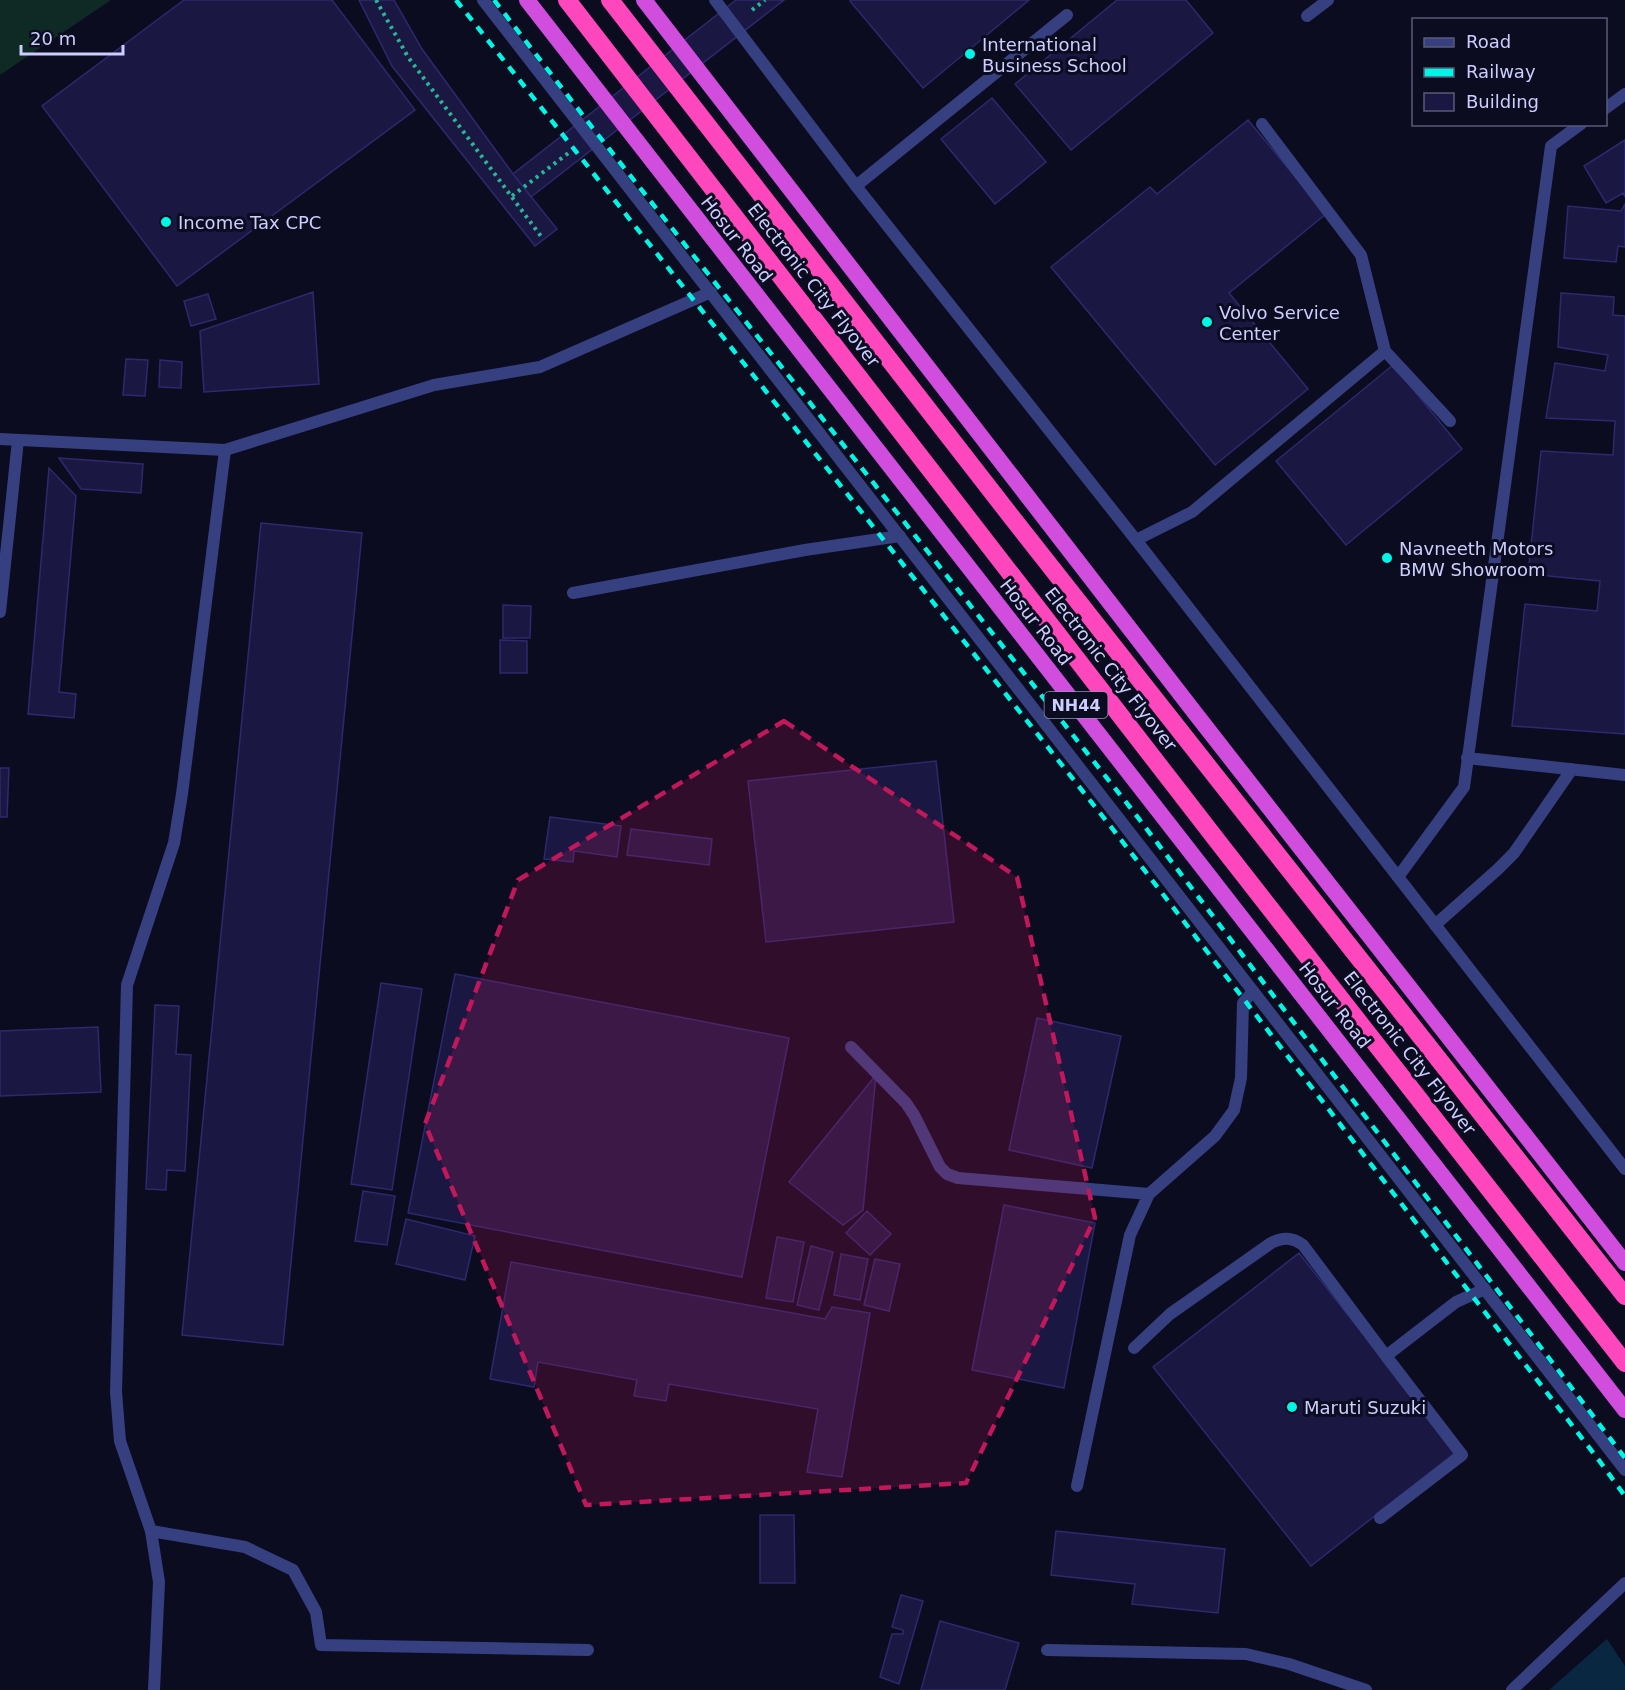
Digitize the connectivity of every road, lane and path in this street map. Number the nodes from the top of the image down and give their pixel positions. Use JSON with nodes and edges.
{"nodes":[{"id":1,"x":376,"y":0,"type":"edge"},
{"id":2,"x":483,"y":0,"type":"edge"},
{"id":3,"x":527,"y":0,"type":"edge"},
{"id":4,"x":567,"y":0,"type":"edge"},
{"id":5,"x":610,"y":0,"type":"edge"},
{"id":6,"x":644,"y":0,"type":"edge"},
{"id":7,"x":715,"y":0,"type":"edge"},
{"id":8,"x":1328,"y":0,"type":"edge"},
{"id":9,"x":1067,"y":15,"type":"dead end"},
{"id":10,"x":1307,"y":16,"type":"dead end"},
{"id":11,"x":1625,"y":94,"type":"edge"},
{"id":12,"x":1607,"y":107,"type":"edge"},
{"id":13,"x":1262,"y":124,"type":"dead end"},
{"id":14,"x":1578,"y":126,"type":"edge"},
{"id":15,"x":856,"y":186,"type":"junction"},
{"id":16,"x":543,"y":239,"type":"dead end"},
{"id":17,"x":711,"y":292,"type":"junction"},
{"id":18,"x":1385,"y":351,"type":"junction"},
{"id":19,"x":1450,"y":421,"type":"dead end"},
{"id":20,"x":0,"y":439,"type":"edge"},
{"id":21,"x":18,"y":440,"type":"junction"},
{"id":22,"x":225,"y":450,"type":"junction"},
{"id":23,"x":900,"y":536,"type":"junction"},
{"id":24,"x":1136,"y":540,"type":"junction"},
{"id":25,"x":573,"y":593,"type":"dead end"},
{"id":26,"x":0,"y":612,"type":"edge"},
{"id":27,"x":1467,"y":758,"type":"junction"},
{"id":28,"x":1572,"y":769,"type":"junction"},
{"id":29,"x":1625,"y":776,"type":"edge"},
{"id":30,"x":1398,"y":877,"type":"junction"},
{"id":31,"x":1435,"y":925,"type":"junction"},
{"id":32,"x":1253,"y":991,"type":"junction"},
{"id":33,"x":851,"y":1047,"type":"dead end"},
{"id":34,"x":1625,"y":1169,"type":"edge"},
{"id":35,"x":1149,"y":1194,"type":"junction"},
{"id":36,"x":1625,"y":1263,"type":"edge"},
{"id":37,"x":1485,"y":1289,"type":"junction"},
{"id":38,"x":1625,"y":1296,"type":"edge"},
{"id":39,"x":1134,"y":1348,"type":"dead end"},
{"id":40,"x":1386,"y":1356,"type":"junction"},
{"id":41,"x":1625,"y":1363,"type":"edge"},
{"id":42,"x":1625,"y":1410,"type":"edge"},
{"id":43,"x":1625,"y":1470,"type":"edge"},
{"id":44,"x":1077,"y":1486,"type":"dead end"},
{"id":45,"x":1380,"y":1518,"type":"dead end"},
{"id":46,"x":151,"y":1531,"type":"junction"},
{"id":47,"x":1625,"y":1583,"type":"edge"},
{"id":48,"x":588,"y":1650,"type":"dead end"},
{"id":49,"x":1047,"y":1650,"type":"dead end"},
{"id":50,"x":154,"y":1690,"type":"edge"},
{"id":51,"x":1366,"y":1690,"type":"edge"},
{"id":52,"x":1512,"y":1690,"type":"edge"}],
"edges":[{"from":1,"to":16,"type":"path"},
{"from":2,"to":17,"type":"street"},
{"from":3,"to":42,"type":"highway","name":"Hosur Road","number":"NH44"},
{"from":4,"to":41,"type":"highway","name":"Electronic City Flyover"},
{"from":5,"to":38,"type":"highway","name":"Electronic City Flyover"},
{"from":6,"to":36,"type":"highway"},
{"from":7,"to":15,"type":"street"},
{"from":8,"to":10,"type":"street"},
{"from":9,"to":15,"type":"street"},
{"from":11,"to":12,"type":"street"},
{"from":13,"to":18,"type":"street"},
{"from":14,"to":27,"type":"street"},
{"from":15,"to":24,"type":"street"},
{"from":17,"to":22,"type":"street"},
{"from":17,"to":23,"type":"street"},
{"from":18,"to":19,"type":"street"},
{"from":18,"to":24,"type":"street"},
{"from":20,"to":21,"type":"street"},
{"from":21,"to":22,"type":"street"},
{"from":21,"to":26,"type":"street"},
{"from":22,"to":46,"type":"street"},
{"from":23,"to":25,"type":"street"},
{"from":23,"to":32,"type":"street"},
{"from":24,"to":30,"type":"street"},
{"from":27,"to":28,"type":"street"},
{"from":27,"to":30,"type":"street"},
{"from":28,"to":29,"type":"street"},
{"from":28,"to":31,"type":"street"},
{"from":30,"to":31,"type":"street"},
{"from":31,"to":34,"type":"street"},
{"from":32,"to":35,"type":"street"},
{"from":32,"to":37,"type":"street"},
{"from":33,"to":35,"type":"street"},
{"from":35,"to":44,"type":"street"},
{"from":37,"to":40,"type":"street"},
{"from":37,"to":43,"type":"street"},
{"from":39,"to":40,"type":"street"},
{"from":40,"to":45,"type":"street"},
{"from":46,"to":48,"type":"street"},
{"from":46,"to":50,"type":"street"},
{"from":47,"to":52,"type":"street"},
{"from":49,"to":51,"type":"street"}]}
